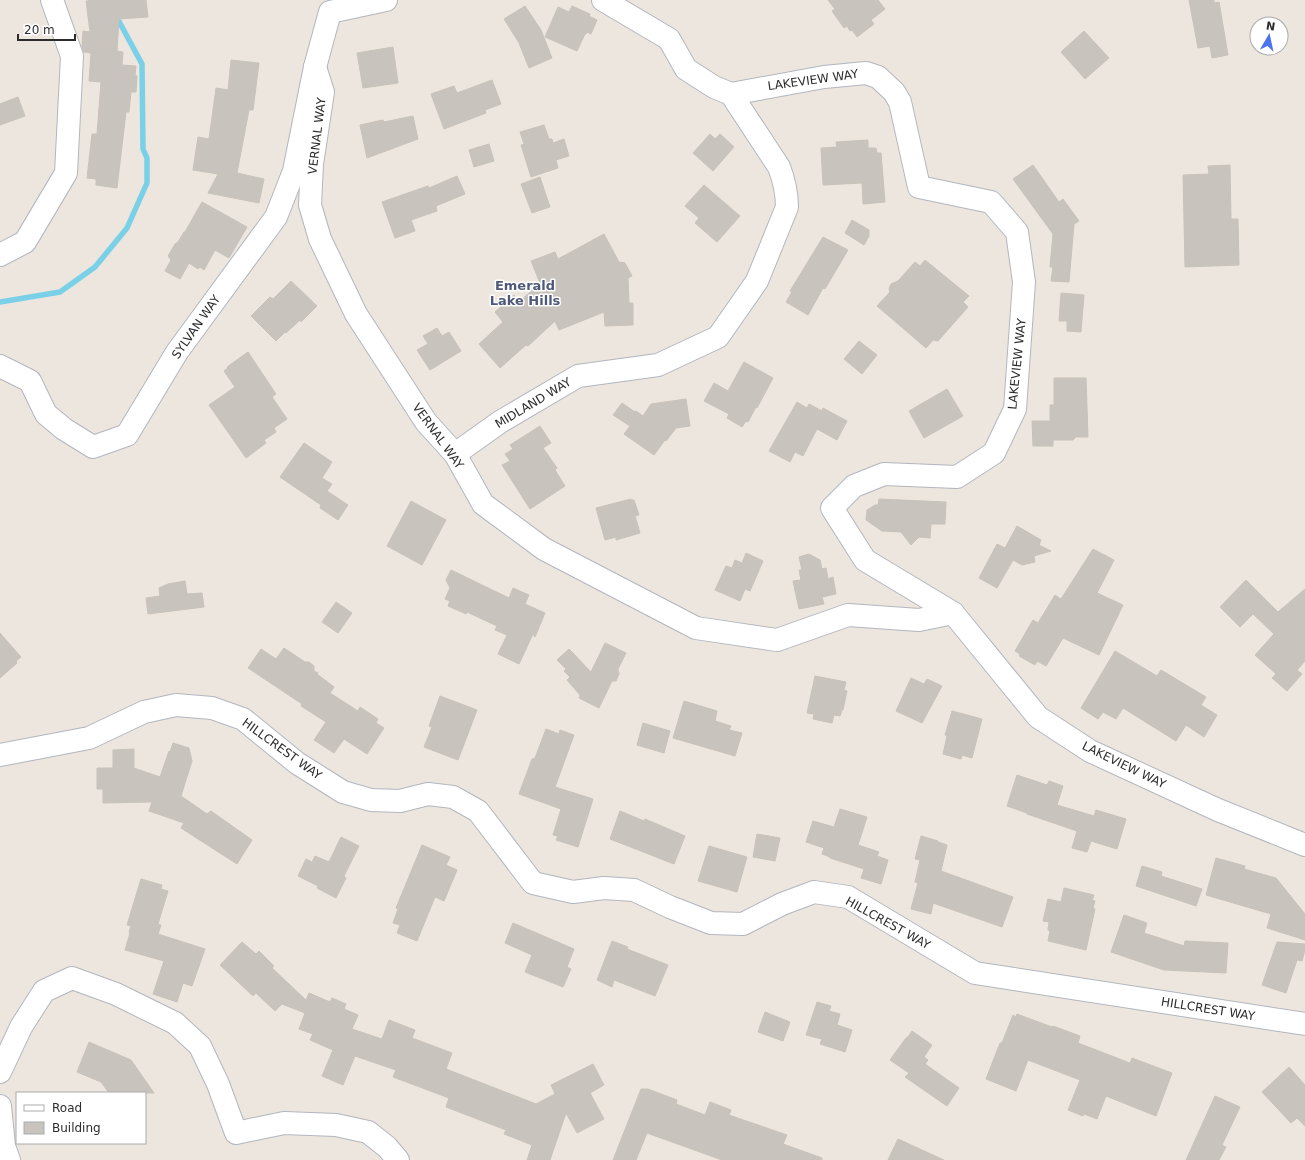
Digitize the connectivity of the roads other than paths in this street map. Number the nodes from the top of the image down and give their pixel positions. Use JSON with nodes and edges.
{"nodes":[{"id":1,"x":52,"y":0,"type":"edge"},
{"id":2,"x":386,"y":0,"type":"edge"},
{"id":3,"x":603,"y":0,"type":"edge"},
{"id":4,"x":327,"y":6,"type":"edge"},
{"id":5,"x":315,"y":67,"type":"junction"},
{"id":6,"x":731,"y":94,"type":"junction"},
{"id":7,"x":0,"y":255,"type":"edge"},
{"id":8,"x":0,"y":366,"type":"edge"},
{"id":9,"x":454,"y":454,"type":"junction"},
{"id":10,"x":953,"y":613,"type":"junction"},
{"id":11,"x":0,"y":755,"type":"edge"},
{"id":12,"x":1305,"y":845,"type":"edge"},
{"id":13,"x":1305,"y":1024,"type":"edge"},
{"id":14,"x":0,"y":1072,"type":"edge"},
{"id":15,"x":0,"y":1106,"type":"edge"},
{"id":16,"x":9,"y":1160,"type":"edge"},
{"id":17,"x":398,"y":1160,"type":"edge"}],
"edges":[{"from":1,"to":7,"type":"street"},
{"from":2,"to":4,"type":"street"},
{"from":3,"to":6,"type":"street"},
{"from":4,"to":5,"type":"street"},
{"from":5,"to":8,"type":"street","name":"SYLVAN WAY"},
{"from":5,"to":9,"type":"street","name":"VERNAL WAY"},
{"from":6,"to":9,"type":"street","name":"MIDLAND WAY"},
{"from":6,"to":10,"type":"street","name":"LAKEVIEW WAY"},
{"from":9,"to":10,"type":"street","name":"VERNAL WAY"},
{"from":10,"to":12,"type":"street","name":"LAKEVIEW WAY"},
{"from":11,"to":13,"type":"street","name":"HILLCREST WAY"},
{"from":14,"to":17,"type":"street"},
{"from":15,"to":16,"type":"street"}]}
